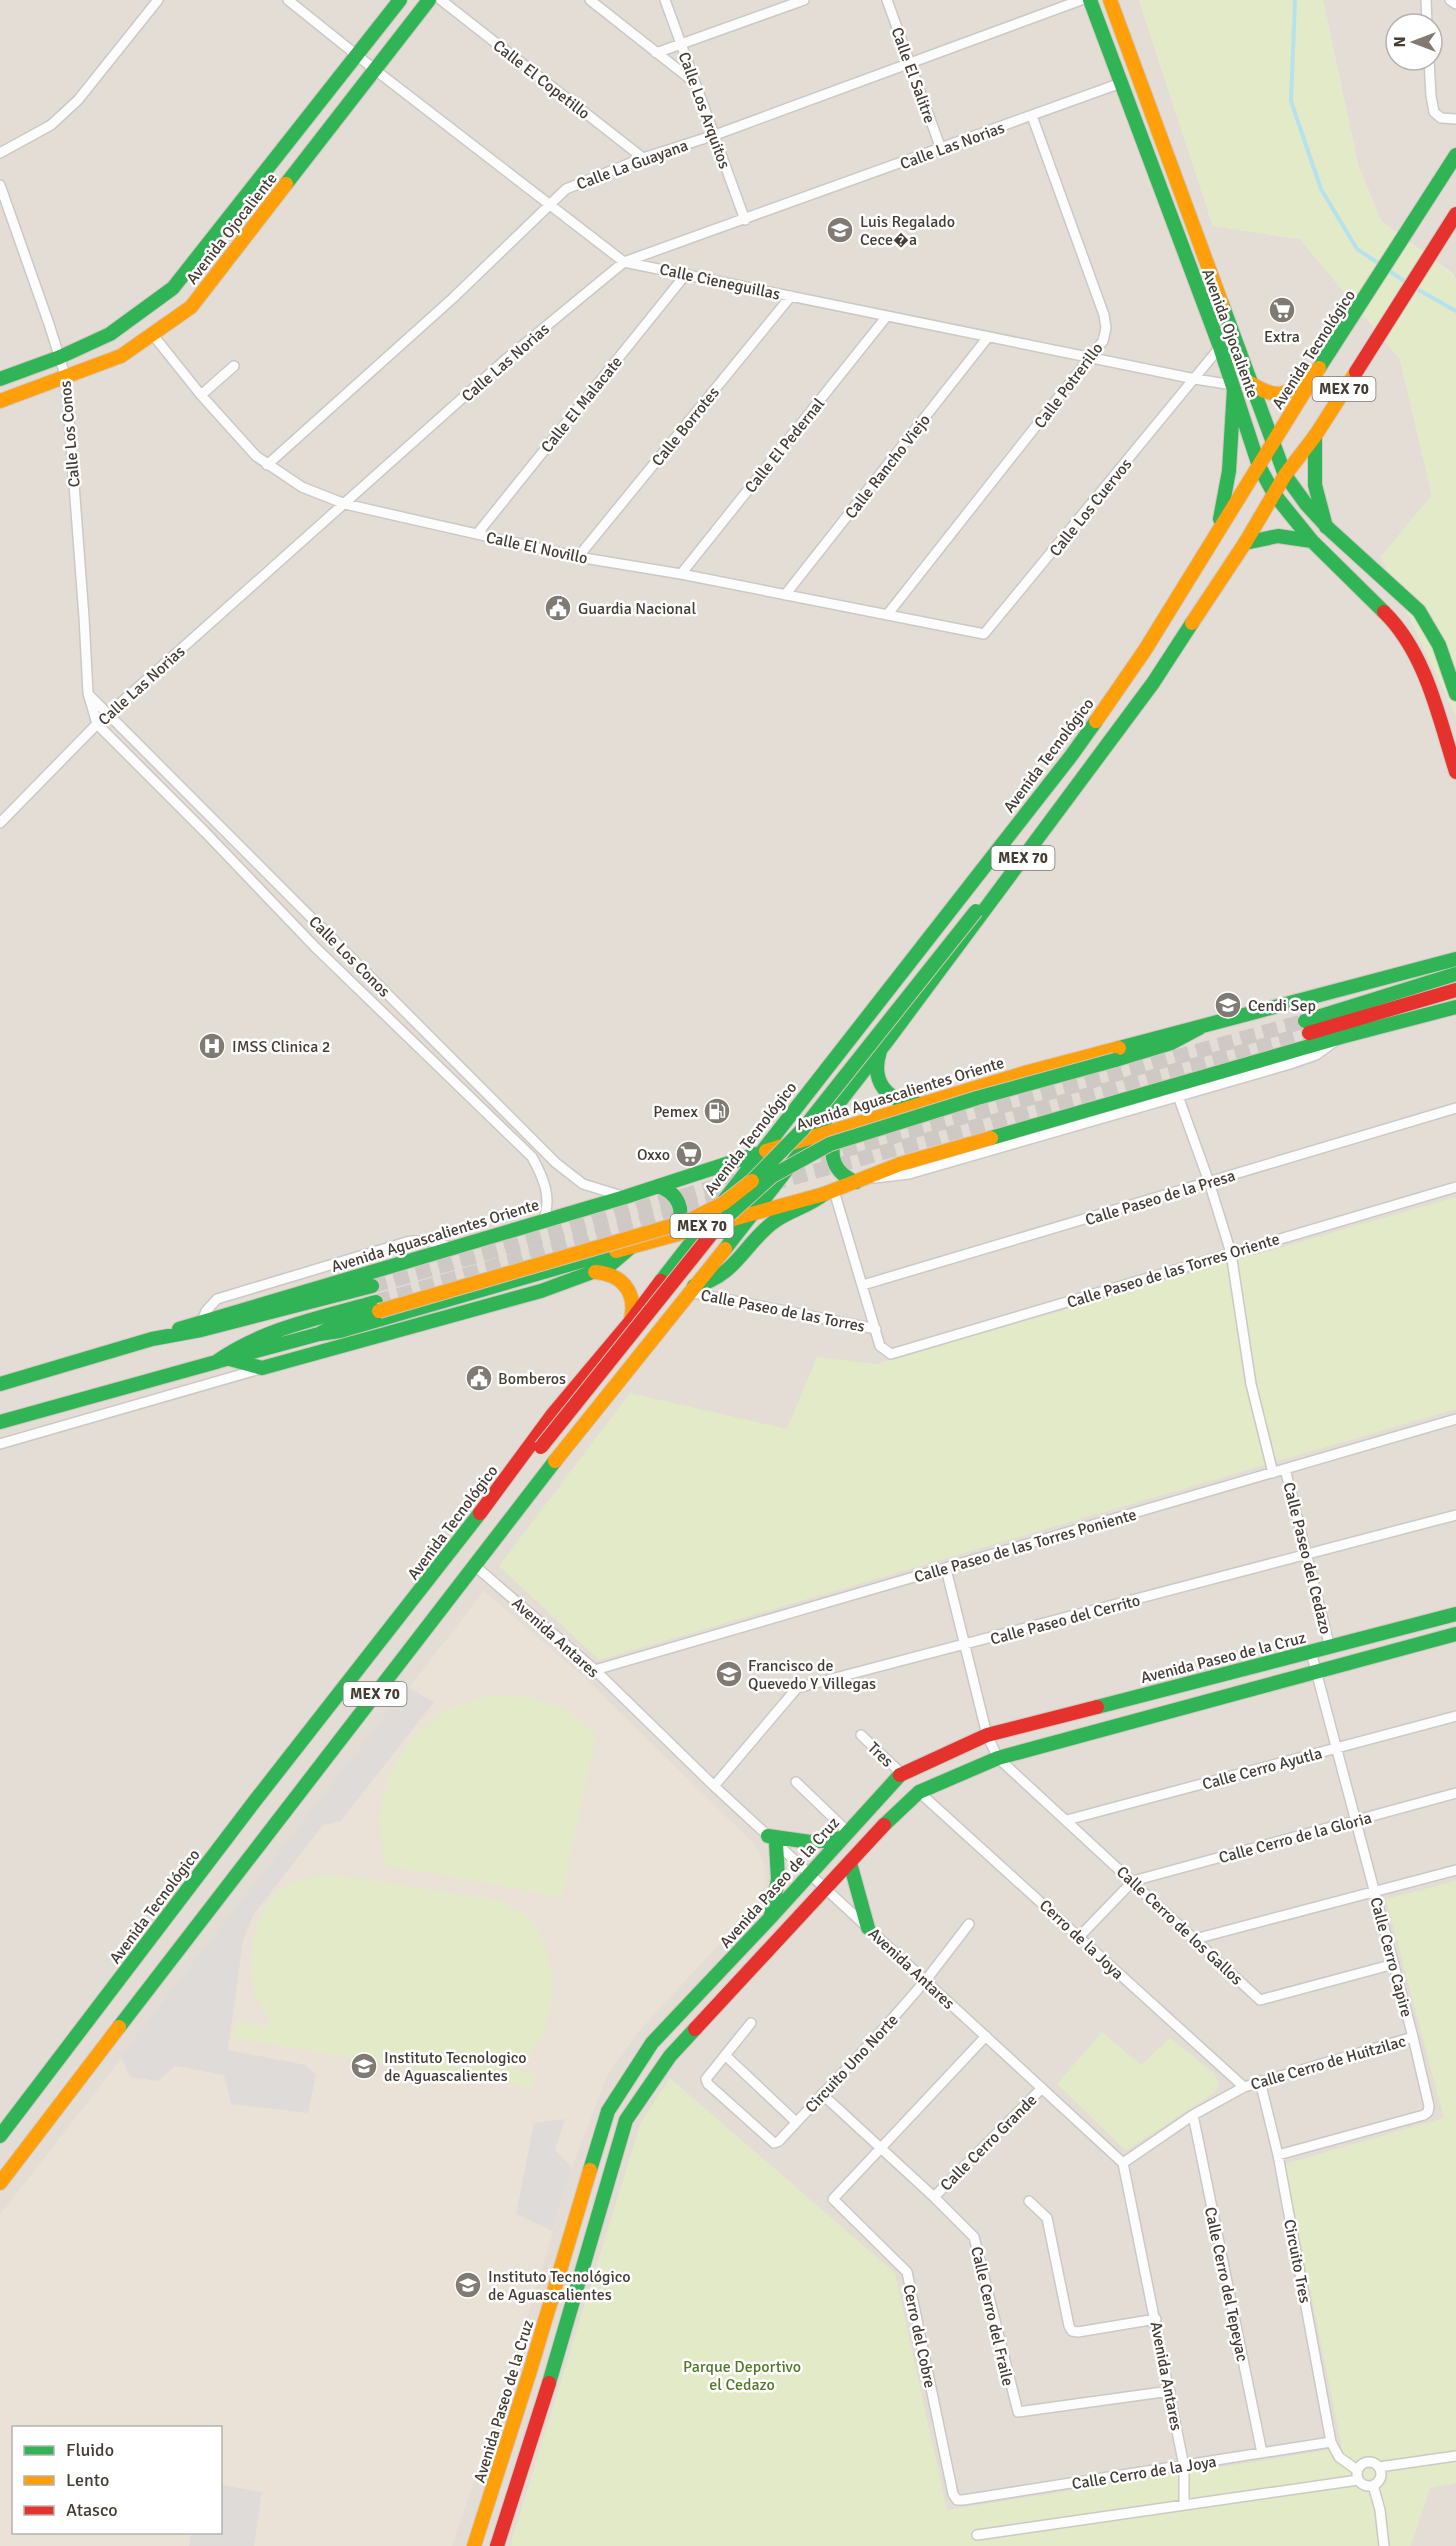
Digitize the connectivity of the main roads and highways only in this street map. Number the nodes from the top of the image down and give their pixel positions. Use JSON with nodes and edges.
{"nodes":[{"id":1,"x":400,"y":0,"type":"edge"},
{"id":2,"x":429,"y":0,"type":"edge"},
{"id":3,"x":1090,"y":0,"type":"edge"},
{"id":4,"x":1110,"y":0,"type":"edge"},
{"id":5,"x":1456,"y":155,"type":"edge"},
{"id":6,"x":1456,"y":214,"type":"edge"},
{"id":7,"x":1315,"y":375,"type":"junction"},
{"id":8,"x":0,"y":379,"type":"edge"},
{"id":9,"x":1250,"y":383,"type":"junction"},
{"id":10,"x":1234,"y":386,"type":"junction"},
{"id":11,"x":0,"y":401,"type":"edge"},
{"id":12,"x":1315,"y":436,"type":"junction"},
{"id":13,"x":1273,"y":444,"type":"junction"},
{"id":14,"x":1258,"y":466,"type":"junction"},
{"id":15,"x":1285,"y":475,"type":"junction"},
{"id":16,"x":1274,"y":494,"type":"junction"},
{"id":17,"x":1326,"y":527,"type":"junction"},
{"id":18,"x":1215,"y":537,"type":"junction"},
{"id":19,"x":1312,"y":541,"type":"junction"},
{"id":20,"x":1245,"y":543,"type":"junction"},
{"id":21,"x":1456,"y":694,"type":"edge"},
{"id":22,"x":1456,"y":772,"type":"edge"},
{"id":23,"x":1015,"y":869,"type":"junction"},
{"id":24,"x":1452,"y":959,"type":"edge"},
{"id":25,"x":1456,"y":974,"type":"edge"},
{"id":26,"x":1456,"y":990,"type":"edge"},
{"id":27,"x":1455,"y":1007,"type":"edge"},
{"id":28,"x":1201,"y":1027,"type":"junction"},
{"id":29,"x":881,"y":1049,"type":"junction"},
{"id":30,"x":919,"y":1104,"type":"junction"},
{"id":31,"x":845,"y":1127,"type":"junction"},
{"id":32,"x":811,"y":1136,"type":"junction"},
{"id":33,"x":762,"y":1152,"type":"junction"},
{"id":34,"x":859,"y":1181,"type":"junction"},
{"id":35,"x":658,"y":1186,"type":"junction"},
{"id":36,"x":829,"y":1193,"type":"junction"},
{"id":37,"x":756,"y":1211,"type":"junction"},
{"id":38,"x":700,"y":1228,"type":"junction"},
{"id":39,"x":670,"y":1236,"type":"junction"},
{"id":40,"x":632,"y":1246,"type":"junction"},
{"id":41,"x":595,"y":1272,"type":"junction"},
{"id":42,"x":372,"y":1286,"type":"tunnel mouth"},
{"id":43,"x":692,"y":1289,"type":"junction"},
{"id":44,"x":377,"y":1306,"type":"junction"},
{"id":45,"x":631,"y":1321,"type":"junction"},
{"id":46,"x":319,"y":1334,"type":"junction"},
{"id":47,"x":152,"y":1340,"type":"junction"},
{"id":48,"x":223,"y":1360,"type":"junction"},
{"id":49,"x":0,"y":1384,"type":"edge"},
{"id":50,"x":0,"y":1422,"type":"edge"},
{"id":51,"x":472,"y":1524,"type":"junction"},
{"id":52,"x":1456,"y":1614,"type":"edge"},
{"id":53,"x":1456,"y":1634,"type":"edge"},
{"id":54,"x":844,"y":1834,"type":"junction"},
{"id":55,"x":850,"y":1863,"type":"junction"},
{"id":56,"x":770,"y":1918,"type":"junction"},
{"id":57,"x":868,"y":1928,"type":"road end"},
{"id":58,"x":0,"y":2136,"type":"edge"},
{"id":59,"x":0,"y":2182,"type":"edge"},
{"id":60,"x":474,"y":2546,"type":"edge"},
{"id":61,"x":497,"y":2546,"type":"edge"}],
"edges":[{"from":1,"to":8,"type":"main road","name":"Avenida Ojocaliente"},
{"from":2,"to":11,"type":"main road","name":"Avenida Ojocaliente"},
{"from":3,"to":10,"type":"main road","name":"Avenida Ojocaliente"},
{"from":4,"to":9,"type":"main road","name":"Avenida Ojocaliente"},
{"from":5,"to":7,"type":"main road","name":"Avenida Tecnológico","number":"MEX 70"},
{"from":6,"to":12,"type":"main road","number":"MEX 70"},
{"from":7,"to":9,"type":"main road"},
{"from":7,"to":13,"type":"main road","name":"Avenida Tecnológico","number":"MEX 70"},
{"from":9,"to":13,"type":"main road","name":"Avenida Ojocaliente"},
{"from":10,"to":14,"type":"main road","name":"Avenida Ojocaliente"},
{"from":10,"to":18,"type":"main road"},
{"from":12,"to":15,"type":"main road","number":"MEX 70"},
{"from":12,"to":17,"type":"main road"},
{"from":13,"to":14,"type":"main road","name":"Avenida Tecnológico","number":"MEX 70"},
{"from":13,"to":15,"type":"main road","name":"Avenida Ojocaliente"},
{"from":14,"to":16,"type":"main road","name":"Avenida Ojocaliente"},
{"from":14,"to":18,"type":"main road","name":"Avenida Tecnológico","number":"MEX 70"},
{"from":15,"to":16,"type":"main road","number":"MEX 70"},
{"from":15,"to":17,"type":"main road","name":"Avenida Ojocaliente"},
{"from":16,"to":19,"type":"main road","name":"Avenida Ojocaliente"},
{"from":16,"to":20,"type":"main road","number":"MEX 70"},
{"from":17,"to":21,"type":"main road","name":"Avenida Ojocaliente"},
{"from":18,"to":33,"type":"main road","name":"Avenida Tecnológico","number":"MEX 70"},
{"from":19,"to":20,"type":"main road"},
{"from":19,"to":22,"type":"main road","name":"Avenida Ojocaliente"},
{"from":20,"to":23,"type":"main road","number":"MEX 70"},
{"from":23,"to":29,"type":"main road","number":"MEX 70"},
{"from":23,"to":44,"type":"main road","bridge":true},
{"from":24,"to":28,"type":"main road","name":"Avenida Aguascalientes Oriente"},
{"from":25,"to":26,"type":"main road"},
{"from":27,"to":34,"type":"main road"},
{"from":28,"to":30,"type":"main road","name":"Avenida Aguascalientes Oriente"},
{"from":28,"to":51,"type":"main road","bridge":true},
{"from":29,"to":30,"type":"main road"},
{"from":29,"to":32,"type":"main road","number":"MEX 70"},
{"from":30,"to":31,"type":"main road","name":"Avenida Aguascalientes Oriente"},
{"from":31,"to":32,"type":"main road","name":"Avenida Aguascalientes Oriente"},
{"from":31,"to":34,"type":"main road"},
{"from":32,"to":33,"type":"main road","name":"Avenida Aguascalientes Oriente"},
{"from":32,"to":37,"type":"main road","number":"MEX 70"},
{"from":33,"to":35,"type":"main road","name":"Avenida Aguascalientes Oriente"},
{"from":33,"to":38,"type":"main road","name":"Avenida Tecnológico","number":"MEX 70"},
{"from":34,"to":36,"type":"main road"},
{"from":35,"to":39,"type":"main road"},
{"from":35,"to":47,"type":"main road","name":"Avenida Aguascalientes Oriente"},
{"from":36,"to":37,"type":"main road"},
{"from":36,"to":43,"type":"main road"},
{"from":37,"to":38,"type":"main road"},
{"from":37,"to":43,"type":"main road","number":"MEX 70"},
{"from":38,"to":39,"type":"main road"},
{"from":38,"to":45,"type":"main road","name":"Avenida Tecnológico","number":"MEX 70"},
{"from":39,"to":40,"type":"main road"},
{"from":40,"to":41,"type":"main road"},
{"from":40,"to":46,"type":"main road"},
{"from":41,"to":45,"type":"main road"},
{"from":41,"to":48,"type":"main road"},
{"from":42,"to":47,"type":"main road","name":"Avenida Aguascalientes Oriente"},
{"from":43,"to":59,"type":"main road","number":"MEX 70"},
{"from":44,"to":46,"type":"main road"},
{"from":44,"to":48,"type":"main road"},
{"from":45,"to":51,"type":"main road","name":"Avenida Tecnológico","number":"MEX 70"},
{"from":46,"to":48,"type":"main road"},
{"from":47,"to":49,"type":"main road","name":"Avenida Aguascalientes Oriente"},
{"from":48,"to":50,"type":"main road"},
{"from":51,"to":58,"type":"main road","name":"Avenida Tecnológico","number":"MEX 70"},
{"from":52,"to":54,"type":"main road","name":"Avenida Paseo de la Cruz"},
{"from":53,"to":55,"type":"main road"},
{"from":54,"to":56,"type":"main road","name":"Avenida Paseo de la Cruz"},
{"from":54,"to":56,"type":"main road"},
{"from":55,"to":57,"type":"main road"},
{"from":55,"to":61,"type":"main road"},
{"from":56,"to":60,"type":"main road","name":"Avenida Paseo de la Cruz"}]}
